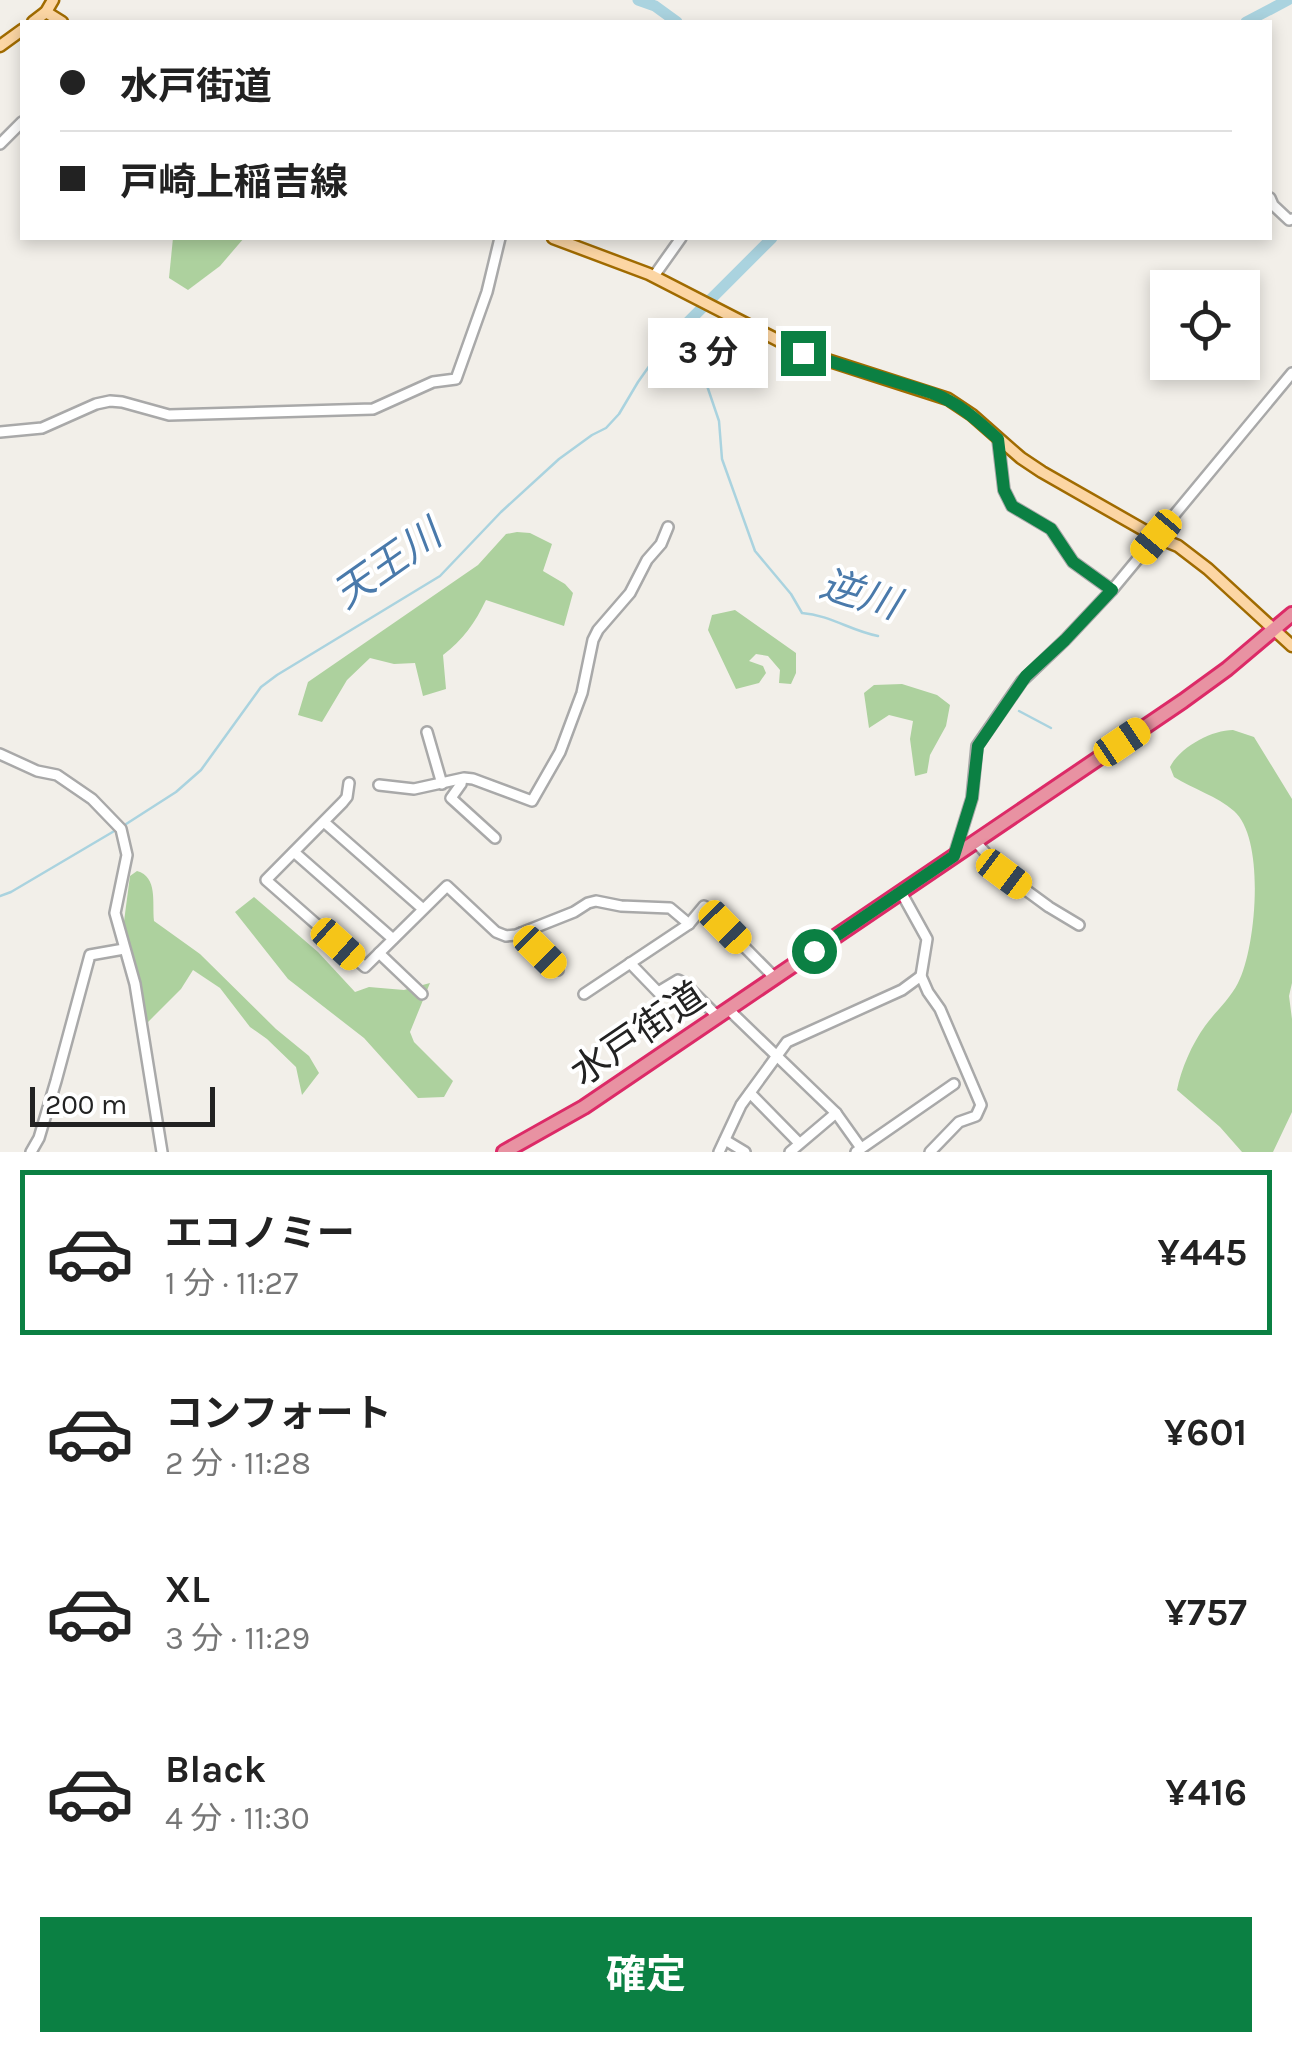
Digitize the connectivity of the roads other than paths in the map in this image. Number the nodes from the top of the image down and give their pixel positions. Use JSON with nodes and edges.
{"nodes":[{"id":1,"x":53,"y":0,"type":"edge"},
{"id":2,"x":46,"y":12,"type":"junction"},
{"id":3,"x":36,"y":20,"type":"edge"},
{"id":4,"x":59,"y":20,"type":"edge"},
{"id":5,"x":20,"y":124,"type":"edge"},
{"id":6,"x":0,"y":144,"type":"edge"},
{"id":7,"x":1272,"y":201,"type":"edge"},
{"id":8,"x":1292,"y":219,"type":"edge"},
{"id":9,"x":500,"y":240,"type":"edge"},
{"id":10,"x":558,"y":240,"type":"edge"},
{"id":11,"x":679,"y":240,"type":"edge"},
{"id":12,"x":654,"y":276,"type":"junction"},
{"id":13,"x":1292,"y":374,"type":"edge"},
{"id":14,"x":0,"y":432,"type":"edge"},
{"id":15,"x":998,"y":439,"type":"junction"},
{"id":16,"x":668,"y":527,"type":"dead end"},
{"id":17,"x":1156,"y":537,"type":"junction"},
{"id":18,"x":1112,"y":590,"type":"junction"},
{"id":19,"x":1292,"y":614,"type":"edge"},
{"id":20,"x":1274,"y":631,"type":"junction"},
{"id":21,"x":1292,"y":646,"type":"edge"},
{"id":22,"x":426,"y":732,"type":"dead end"},
{"id":23,"x":0,"y":754,"type":"edge"},
{"id":24,"x":462,"y":779,"type":"junction"},
{"id":25,"x":349,"y":784,"type":"dead end"},
{"id":26,"x":442,"y":784,"type":"junction"},
{"id":27,"x":379,"y":785,"type":"dead end"},
{"id":28,"x":324,"y":822,"type":"junction"},
{"id":29,"x":495,"y":838,"type":"dead end"},
{"id":30,"x":976,"y":842,"type":"junction"},
{"id":31,"x":294,"y":852,"type":"junction"},
{"id":32,"x":954,"y":856,"type":"junction"},
{"id":33,"x":901,"y":892,"type":"junction"},
{"id":34,"x":423,"y":909,"type":"junction"},
{"id":35,"x":690,"y":924,"type":"junction"},
{"id":36,"x":1079,"y":925,"type":"dead end"},
{"id":37,"x":521,"y":933,"type":"junction"},
{"id":38,"x":393,"y":939,"type":"junction"},
{"id":39,"x":124,"y":949,"type":"junction"},
{"id":40,"x":379,"y":953,"type":"junction"},
{"id":41,"x":630,"y":964,"type":"junction"},
{"id":42,"x":558,"y":970,"type":"dead end"},
{"id":43,"x":921,"y":976,"type":"junction"},
{"id":44,"x":774,"y":978,"type":"junction"},
{"id":45,"x":422,"y":994,"type":"dead end"},
{"id":46,"x":584,"y":994,"type":"dead end"},
{"id":47,"x":722,"y":1013,"type":"junction"},
{"id":48,"x":777,"y":1055,"type":"junction"},
{"id":49,"x":954,"y":1084,"type":"dead end"},
{"id":50,"x":750,"y":1093,"type":"junction"},
{"id":51,"x":836,"y":1113,"type":"junction"},
{"id":52,"x":725,"y":1140,"type":"junction"},
{"id":53,"x":799,"y":1143,"type":"junction"},
{"id":54,"x":858,"y":1150,"type":"edge"},
{"id":55,"x":31,"y":1152,"type":"edge"},
{"id":56,"x":162,"y":1152,"type":"edge"},
{"id":57,"x":504,"y":1152,"type":"edge"},
{"id":58,"x":720,"y":1152,"type":"edge"},
{"id":59,"x":745,"y":1152,"type":"edge"},
{"id":60,"x":790,"y":1152,"type":"edge"},
{"id":61,"x":930,"y":1152,"type":"edge"}],
"edges":[{"from":1,"to":2,"type":"main road"},
{"from":2,"to":3,"type":"main road"},
{"from":2,"to":4,"type":"main road"},
{"from":5,"to":6,"type":"street"},
{"from":7,"to":8,"type":"street"},
{"from":9,"to":14,"type":"street"},
{"from":10,"to":12,"type":"main road"},
{"from":11,"to":12,"type":"street"},
{"from":12,"to":15,"type":"main road"},
{"from":13,"to":17,"type":"street"},
{"from":15,"to":17,"type":"main road"},
{"from":15,"to":18,"type":"street"},
{"from":16,"to":24,"type":"street"},
{"from":17,"to":18,"type":"street"},
{"from":17,"to":20,"type":"main road"},
{"from":18,"to":32,"type":"street"},
{"from":19,"to":20,"type":"highway","name":"水戸街道"},
{"from":20,"to":21,"type":"main road"},
{"from":20,"to":30,"type":"highway","name":"水戸街道"},
{"from":22,"to":26,"type":"street"},
{"from":23,"to":39,"type":"street"},
{"from":24,"to":26,"type":"street"},
{"from":24,"to":29,"type":"street"},
{"from":25,"to":28,"type":"street"},
{"from":26,"to":27,"type":"street"},
{"from":28,"to":31,"type":"street"},
{"from":28,"to":34,"type":"street"},
{"from":30,"to":32,"type":"highway","name":"水戸街道"},
{"from":30,"to":36,"type":"street"},
{"from":31,"to":38,"type":"street"},
{"from":31,"to":40,"type":"street"},
{"from":32,"to":33,"type":"highway","name":"水戸街道"},
{"from":33,"to":43,"type":"street"},
{"from":33,"to":44,"type":"highway","name":"水戸街道"},
{"from":34,"to":37,"type":"street"},
{"from":34,"to":38,"type":"street"},
{"from":35,"to":37,"type":"street"},
{"from":35,"to":41,"type":"street"},
{"from":35,"to":44,"type":"street"},
{"from":37,"to":42,"type":"street"},
{"from":38,"to":40,"type":"street"},
{"from":39,"to":55,"type":"street"},
{"from":39,"to":56,"type":"street"},
{"from":40,"to":45,"type":"street"},
{"from":41,"to":46,"type":"street"},
{"from":41,"to":47,"type":"street"},
{"from":43,"to":48,"type":"street"},
{"from":43,"to":61,"type":"street"},
{"from":44,"to":47,"type":"highway","name":"水戸街道"},
{"from":47,"to":48,"type":"street"},
{"from":47,"to":57,"type":"highway","name":"水戸街道"},
{"from":48,"to":50,"type":"street"},
{"from":48,"to":51,"type":"street"},
{"from":49,"to":54,"type":"street"},
{"from":50,"to":52,"type":"street"},
{"from":50,"to":53,"type":"street"},
{"from":51,"to":53,"type":"street"},
{"from":51,"to":54,"type":"street"},
{"from":52,"to":58,"type":"street"},
{"from":52,"to":59,"type":"street"},
{"from":53,"to":60,"type":"street"}]}
